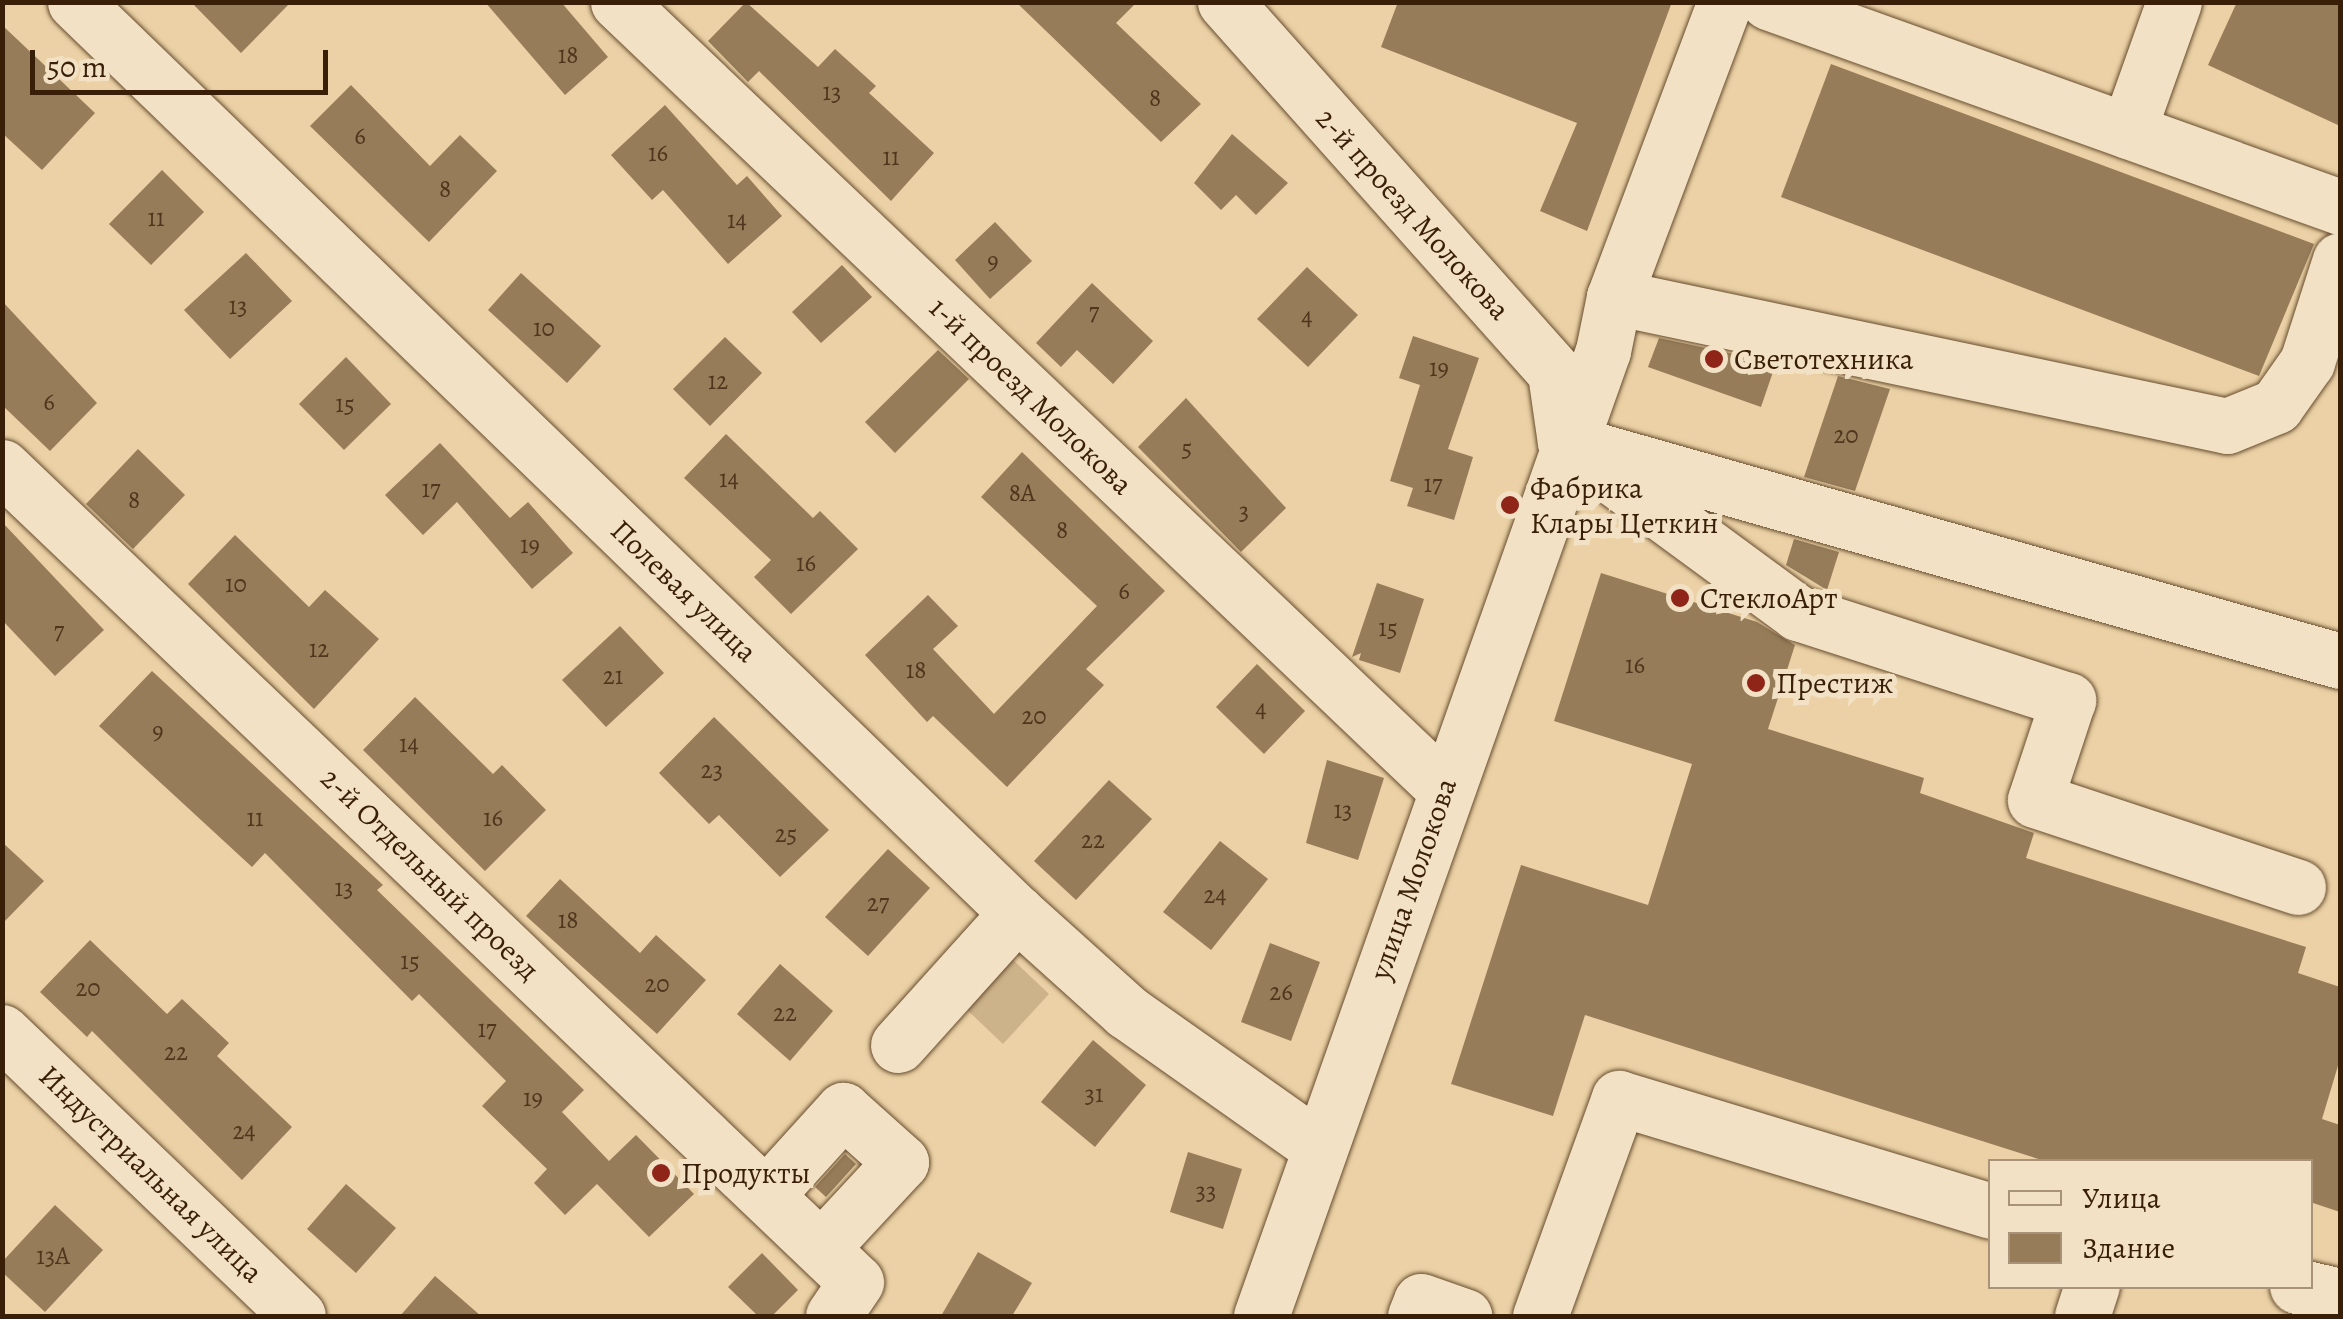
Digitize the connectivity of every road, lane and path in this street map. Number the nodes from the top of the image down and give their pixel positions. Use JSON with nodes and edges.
{"nodes":[{"id":1,"x":75,"y":2,"type":"edge"},
{"id":2,"x":618,"y":2,"type":"edge"},
{"id":3,"x":1225,"y":2,"type":"edge"},
{"id":4,"x":1724,"y":2,"type":"edge"},
{"id":5,"x":1768,"y":2,"type":"edge"},
{"id":6,"x":2174,"y":2,"type":"edge"},
{"id":7,"x":2128,"y":131,"type":"junction"},
{"id":8,"x":2340,"y":207,"type":"edge"},
{"id":9,"x":2340,"y":260,"type":"edge"},
{"id":10,"x":1614,"y":297,"type":"junction"},
{"id":11,"x":1565,"y":442,"type":"junction"},
{"id":12,"x":2,"y":467,"type":"edge"},
{"id":13,"x":2340,"y":661,"type":"edge"},
{"id":14,"x":1445,"y":789,"type":"junction"},
{"id":15,"x":2298,"y":887,"type":"dead end"},
{"id":16,"x":1017,"y":913,"type":"junction"},
{"id":17,"x":2,"y":1032,"type":"edge"},
{"id":18,"x":898,"y":1044,"type":"dead end"},
{"id":19,"x":1320,"y":1148,"type":"junction"},
{"id":20,"x":766,"y":1195,"type":"junction"},
{"id":21,"x":1988,"y":1210,"type":"edge"},
{"id":22,"x":836,"y":1282,"type":"edge"},
{"id":23,"x":2091,"y":1289,"type":"edge"},
{"id":24,"x":2310,"y":1289,"type":"edge"},
{"id":25,"x":2340,"y":1296,"type":"edge"},
{"id":26,"x":298,"y":1316,"type":"edge"},
{"id":27,"x":1262,"y":1316,"type":"edge"},
{"id":28,"x":1415,"y":1316,"type":"edge"},
{"id":29,"x":1464,"y":1316,"type":"edge"},
{"id":30,"x":1540,"y":1316,"type":"edge"},
{"id":31,"x":2082,"y":1316,"type":"edge"}],
"edges":[{"from":1,"to":16,"type":"street","name":"Полевая улица"},
{"from":2,"to":14,"type":"street","name":"1-й проезд Молокова"},
{"from":3,"to":11,"type":"street","name":"2-й проезд Молокова"},
{"from":4,"to":10,"type":"street","name":"улица Молокова"},
{"from":5,"to":7,"type":"street"},
{"from":6,"to":7,"type":"street"},
{"from":7,"to":8,"type":"street"},
{"from":9,"to":10,"type":"street"},
{"from":10,"to":11,"type":"street","name":"улица Молокова"},
{"from":11,"to":13,"type":"street"},
{"from":11,"to":14,"type":"street","name":"улица Молокова"},
{"from":11,"to":15,"type":"street"},
{"from":12,"to":20,"type":"street","name":"2-й Отдельный проезд"},
{"from":14,"to":19,"type":"street","name":"улица Молокова"},
{"from":16,"to":18,"type":"street"},
{"from":16,"to":19,"type":"street","name":"Полевая улица"},
{"from":17,"to":26,"type":"street","name":"Индустриальная улица"},
{"from":19,"to":27,"type":"street","name":"улица Молокова"},
{"from":20,"to":22,"type":"street","name":"2-й Отдельный проезд"},
{"from":20,"to":22,"type":"street"},
{"from":21,"to":30,"type":"street"},
{"from":23,"to":31,"type":"street"},
{"from":24,"to":25,"type":"street"},
{"from":28,"to":29,"type":"street"}]}
